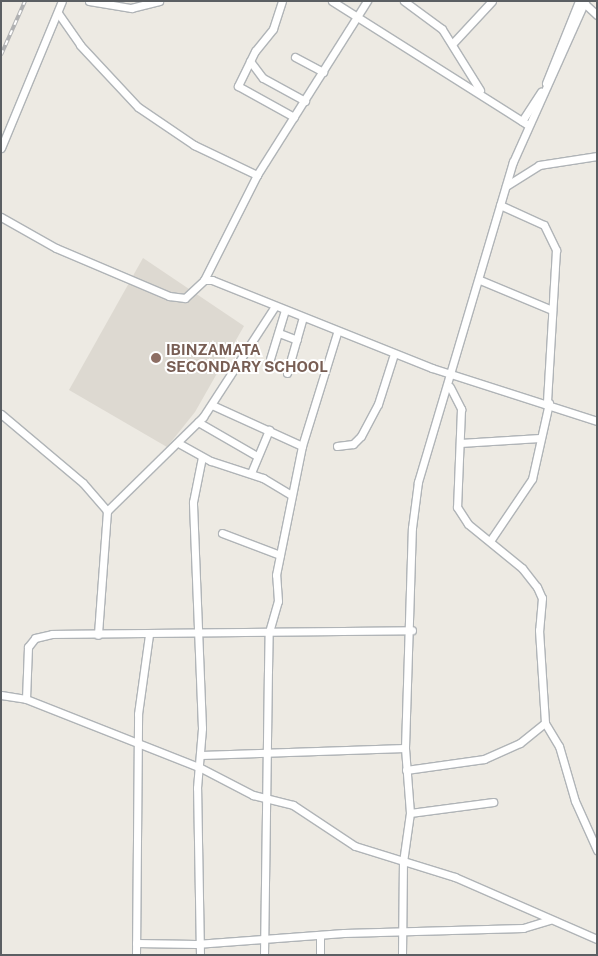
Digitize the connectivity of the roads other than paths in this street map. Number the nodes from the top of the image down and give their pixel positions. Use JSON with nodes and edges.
{"nodes":[{"id":1,"x":62,"y":1,"type":"edge"},
{"id":2,"x":89,"y":1,"type":"edge"},
{"id":3,"x":160,"y":1,"type":"edge"},
{"id":4,"x":282,"y":1,"type":"edge"},
{"id":5,"x":332,"y":1,"type":"edge"},
{"id":6,"x":367,"y":1,"type":"edge"},
{"id":7,"x":404,"y":1,"type":"edge"},
{"id":8,"x":492,"y":1,"type":"edge"},
{"id":9,"x":583,"y":2,"type":"edge"},
{"id":10,"x":58,"y":13,"type":"junction"},
{"id":11,"x":597,"y":14,"type":"edge"},
{"id":12,"x":357,"y":18,"type":"junction"},
{"id":13,"x":453,"y":43,"type":"junction"},
{"id":14,"x":295,"y":57,"type":"dead end"},
{"id":15,"x":250,"y":60,"type":"junction"},
{"id":16,"x":322,"y":72,"type":"junction"},
{"id":17,"x":482,"y":93,"type":"junction"},
{"id":18,"x":305,"y":101,"type":"junction"},
{"id":19,"x":294,"y":117,"type":"junction"},
{"id":20,"x":525,"y":123,"type":"junction"},
{"id":21,"x":1,"y":148,"type":"edge"},
{"id":22,"x":597,"y":156,"type":"edge"},
{"id":23,"x":257,"y":175,"type":"junction"},
{"id":24,"x":506,"y":186,"type":"junction"},
{"id":25,"x":500,"y":205,"type":"junction"},
{"id":26,"x":1,"y":217,"type":"edge"},
{"id":27,"x":204,"y":280,"type":"junction"},
{"id":28,"x":480,"y":280,"type":"junction"},
{"id":29,"x":275,"y":306,"type":"junction"},
{"id":30,"x":285,"y":310,"type":"junction"},
{"id":31,"x":552,"y":310,"type":"junction"},
{"id":32,"x":303,"y":317,"type":"junction"},
{"id":33,"x":279,"y":333,"type":"junction"},
{"id":34,"x":337,"y":333,"type":"junction"},
{"id":35,"x":297,"y":340,"type":"junction"},
{"id":36,"x":394,"y":354,"type":"junction"},
{"id":37,"x":270,"y":359,"type":"dead end"},
{"id":38,"x":454,"y":372,"type":"junction"},
{"id":39,"x":287,"y":373,"type":"dead end"},
{"id":40,"x":450,"y":386,"type":"junction"},
{"id":41,"x":548,"y":403,"type":"junction"},
{"id":42,"x":212,"y":405,"type":"junction"},
{"id":43,"x":1,"y":414,"type":"edge"},
{"id":44,"x":597,"y":421,"type":"edge"},
{"id":45,"x":198,"y":422,"type":"junction"},
{"id":46,"x":269,"y":430,"type":"junction"},
{"id":47,"x":540,"y":438,"type":"junction"},
{"id":48,"x":180,"y":444,"type":"junction"},
{"id":49,"x":460,"y":444,"type":"junction"},
{"id":50,"x":302,"y":446,"type":"junction"},
{"id":51,"x":337,"y":446,"type":"dead end"},
{"id":52,"x":258,"y":456,"type":"junction"},
{"id":53,"x":202,"y":457,"type":"junction"},
{"id":54,"x":251,"y":473,"type":"junction"},
{"id":55,"x":291,"y":495,"type":"junction"},
{"id":56,"x":107,"y":511,"type":"junction"},
{"id":57,"x":222,"y":532,"type":"dead end"},
{"id":58,"x":490,"y":541,"type":"junction"},
{"id":59,"x":280,"y":555,"type":"junction"},
{"id":60,"x":412,"y":630,"type":"junction"},
{"id":61,"x":269,"y":632,"type":"junction"},
{"id":62,"x":196,"y":633,"type":"junction"},
{"id":63,"x":98,"y":635,"type":"junction"},
{"id":64,"x":149,"y":635,"type":"junction"},
{"id":65,"x":1,"y":695,"type":"edge"},
{"id":66,"x":26,"y":699,"type":"junction"},
{"id":67,"x":545,"y":723,"type":"junction"},
{"id":68,"x":138,"y":744,"type":"junction"},
{"id":69,"x":405,"y":748,"type":"junction"},
{"id":70,"x":266,"y":753,"type":"junction"},
{"id":71,"x":201,"y":755,"type":"junction"},
{"id":72,"x":199,"y":767,"type":"junction"},
{"id":73,"x":406,"y":770,"type":"junction"},
{"id":74,"x":268,"y":798,"type":"junction"},
{"id":75,"x":493,"y":802,"type":"dead end"},
{"id":76,"x":410,"y":813,"type":"junction"},
{"id":77,"x":597,"y":850,"type":"edge"},
{"id":78,"x":403,"y":862,"type":"junction"},
{"id":79,"x":550,"y":920,"type":"junction"},
{"id":80,"x":402,"y":931,"type":"junction"},
{"id":81,"x":320,"y":935,"type":"junction"},
{"id":82,"x":597,"y":939,"type":"edge"},
{"id":83,"x":264,"y":940,"type":"junction"},
{"id":84,"x":136,"y":943,"type":"junction"},
{"id":85,"x":201,"y":944,"type":"junction"},
{"id":86,"x":136,"y":955,"type":"edge"},
{"id":87,"x":200,"y":955,"type":"edge"},
{"id":88,"x":264,"y":955,"type":"edge"},
{"id":89,"x":320,"y":955,"type":"edge"},
{"id":90,"x":402,"y":955,"type":"edge"}],
"edges":[{"from":1,"to":10,"type":"street"},
{"from":2,"to":3,"type":"street"},
{"from":4,"to":15,"type":"street"},
{"from":5,"to":12,"type":"street"},
{"from":6,"to":12,"type":"street"},
{"from":7,"to":13,"type":"street"},
{"from":8,"to":13,"type":"street"},
{"from":9,"to":11,"type":"street"},
{"from":9,"to":20,"type":"street"},
{"from":10,"to":21,"type":"street"},
{"from":10,"to":23,"type":"street"},
{"from":12,"to":16,"type":"street"},
{"from":12,"to":17,"type":"street"},
{"from":13,"to":17,"type":"street"},
{"from":14,"to":16,"type":"street"},
{"from":15,"to":18,"type":"street"},
{"from":15,"to":19,"type":"street"},
{"from":16,"to":18,"type":"street"},
{"from":17,"to":20,"type":"street"},
{"from":18,"to":19,"type":"street"},
{"from":19,"to":23,"type":"street"},
{"from":20,"to":24,"type":"street"},
{"from":22,"to":24,"type":"street"},
{"from":23,"to":27,"type":"street"},
{"from":24,"to":25,"type":"street"},
{"from":25,"to":28,"type":"street"},
{"from":25,"to":31,"type":"street"},
{"from":26,"to":27,"type":"street"},
{"from":27,"to":29,"type":"street"},
{"from":28,"to":31,"type":"street"},
{"from":28,"to":38,"type":"street"},
{"from":29,"to":30,"type":"street"},
{"from":29,"to":42,"type":"street"},
{"from":30,"to":32,"type":"street"},
{"from":30,"to":33,"type":"street"},
{"from":31,"to":41,"type":"street"},
{"from":32,"to":34,"type":"street"},
{"from":32,"to":35,"type":"street"},
{"from":33,"to":35,"type":"street"},
{"from":33,"to":37,"type":"street"},
{"from":34,"to":36,"type":"street"},
{"from":34,"to":50,"type":"street"},
{"from":35,"to":39,"type":"street"},
{"from":36,"to":38,"type":"street"},
{"from":36,"to":51,"type":"street"},
{"from":38,"to":40,"type":"street"},
{"from":38,"to":41,"type":"street"},
{"from":40,"to":49,"type":"street"},
{"from":40,"to":60,"type":"street"},
{"from":41,"to":44,"type":"street"},
{"from":41,"to":47,"type":"street"},
{"from":42,"to":45,"type":"street"},
{"from":42,"to":46,"type":"street"},
{"from":43,"to":56,"type":"street"},
{"from":45,"to":48,"type":"street"},
{"from":45,"to":52,"type":"street"},
{"from":46,"to":50,"type":"street"},
{"from":46,"to":52,"type":"street"},
{"from":47,"to":49,"type":"street"},
{"from":47,"to":58,"type":"street"},
{"from":48,"to":53,"type":"street"},
{"from":48,"to":56,"type":"street"},
{"from":49,"to":58,"type":"street"},
{"from":50,"to":55,"type":"street"},
{"from":52,"to":54,"type":"street"},
{"from":53,"to":54,"type":"street"},
{"from":53,"to":62,"type":"street"},
{"from":54,"to":55,"type":"street"},
{"from":55,"to":59,"type":"street"},
{"from":56,"to":63,"type":"street"},
{"from":57,"to":59,"type":"street"},
{"from":58,"to":67,"type":"street"},
{"from":59,"to":61,"type":"street"},
{"from":60,"to":61,"type":"street"},
{"from":60,"to":69,"type":"street"},
{"from":61,"to":62,"type":"street"},
{"from":61,"to":70,"type":"street"},
{"from":62,"to":64,"type":"street"},
{"from":62,"to":71,"type":"street"},
{"from":63,"to":64,"type":"street"},
{"from":63,"to":66,"type":"street"},
{"from":64,"to":68,"type":"street"},
{"from":65,"to":66,"type":"street"},
{"from":66,"to":68,"type":"street"},
{"from":67,"to":73,"type":"street"},
{"from":67,"to":77,"type":"street"},
{"from":68,"to":72,"type":"street"},
{"from":68,"to":84,"type":"street"},
{"from":69,"to":70,"type":"street"},
{"from":69,"to":73,"type":"street"},
{"from":70,"to":71,"type":"street"},
{"from":70,"to":74,"type":"street"},
{"from":71,"to":72,"type":"street"},
{"from":72,"to":74,"type":"street"},
{"from":72,"to":85,"type":"street"},
{"from":73,"to":76,"type":"street"},
{"from":74,"to":78,"type":"street"},
{"from":74,"to":83,"type":"street"},
{"from":75,"to":76,"type":"street"},
{"from":76,"to":78,"type":"street"},
{"from":78,"to":79,"type":"street"},
{"from":78,"to":80,"type":"street"},
{"from":79,"to":80,"type":"street"},
{"from":79,"to":82,"type":"street"},
{"from":80,"to":81,"type":"street"},
{"from":80,"to":90,"type":"street"},
{"from":81,"to":83,"type":"street"},
{"from":81,"to":89,"type":"street"},
{"from":83,"to":85,"type":"street"},
{"from":83,"to":88,"type":"street"},
{"from":84,"to":85,"type":"street"},
{"from":84,"to":86,"type":"street"},
{"from":85,"to":87,"type":"street"}]}
